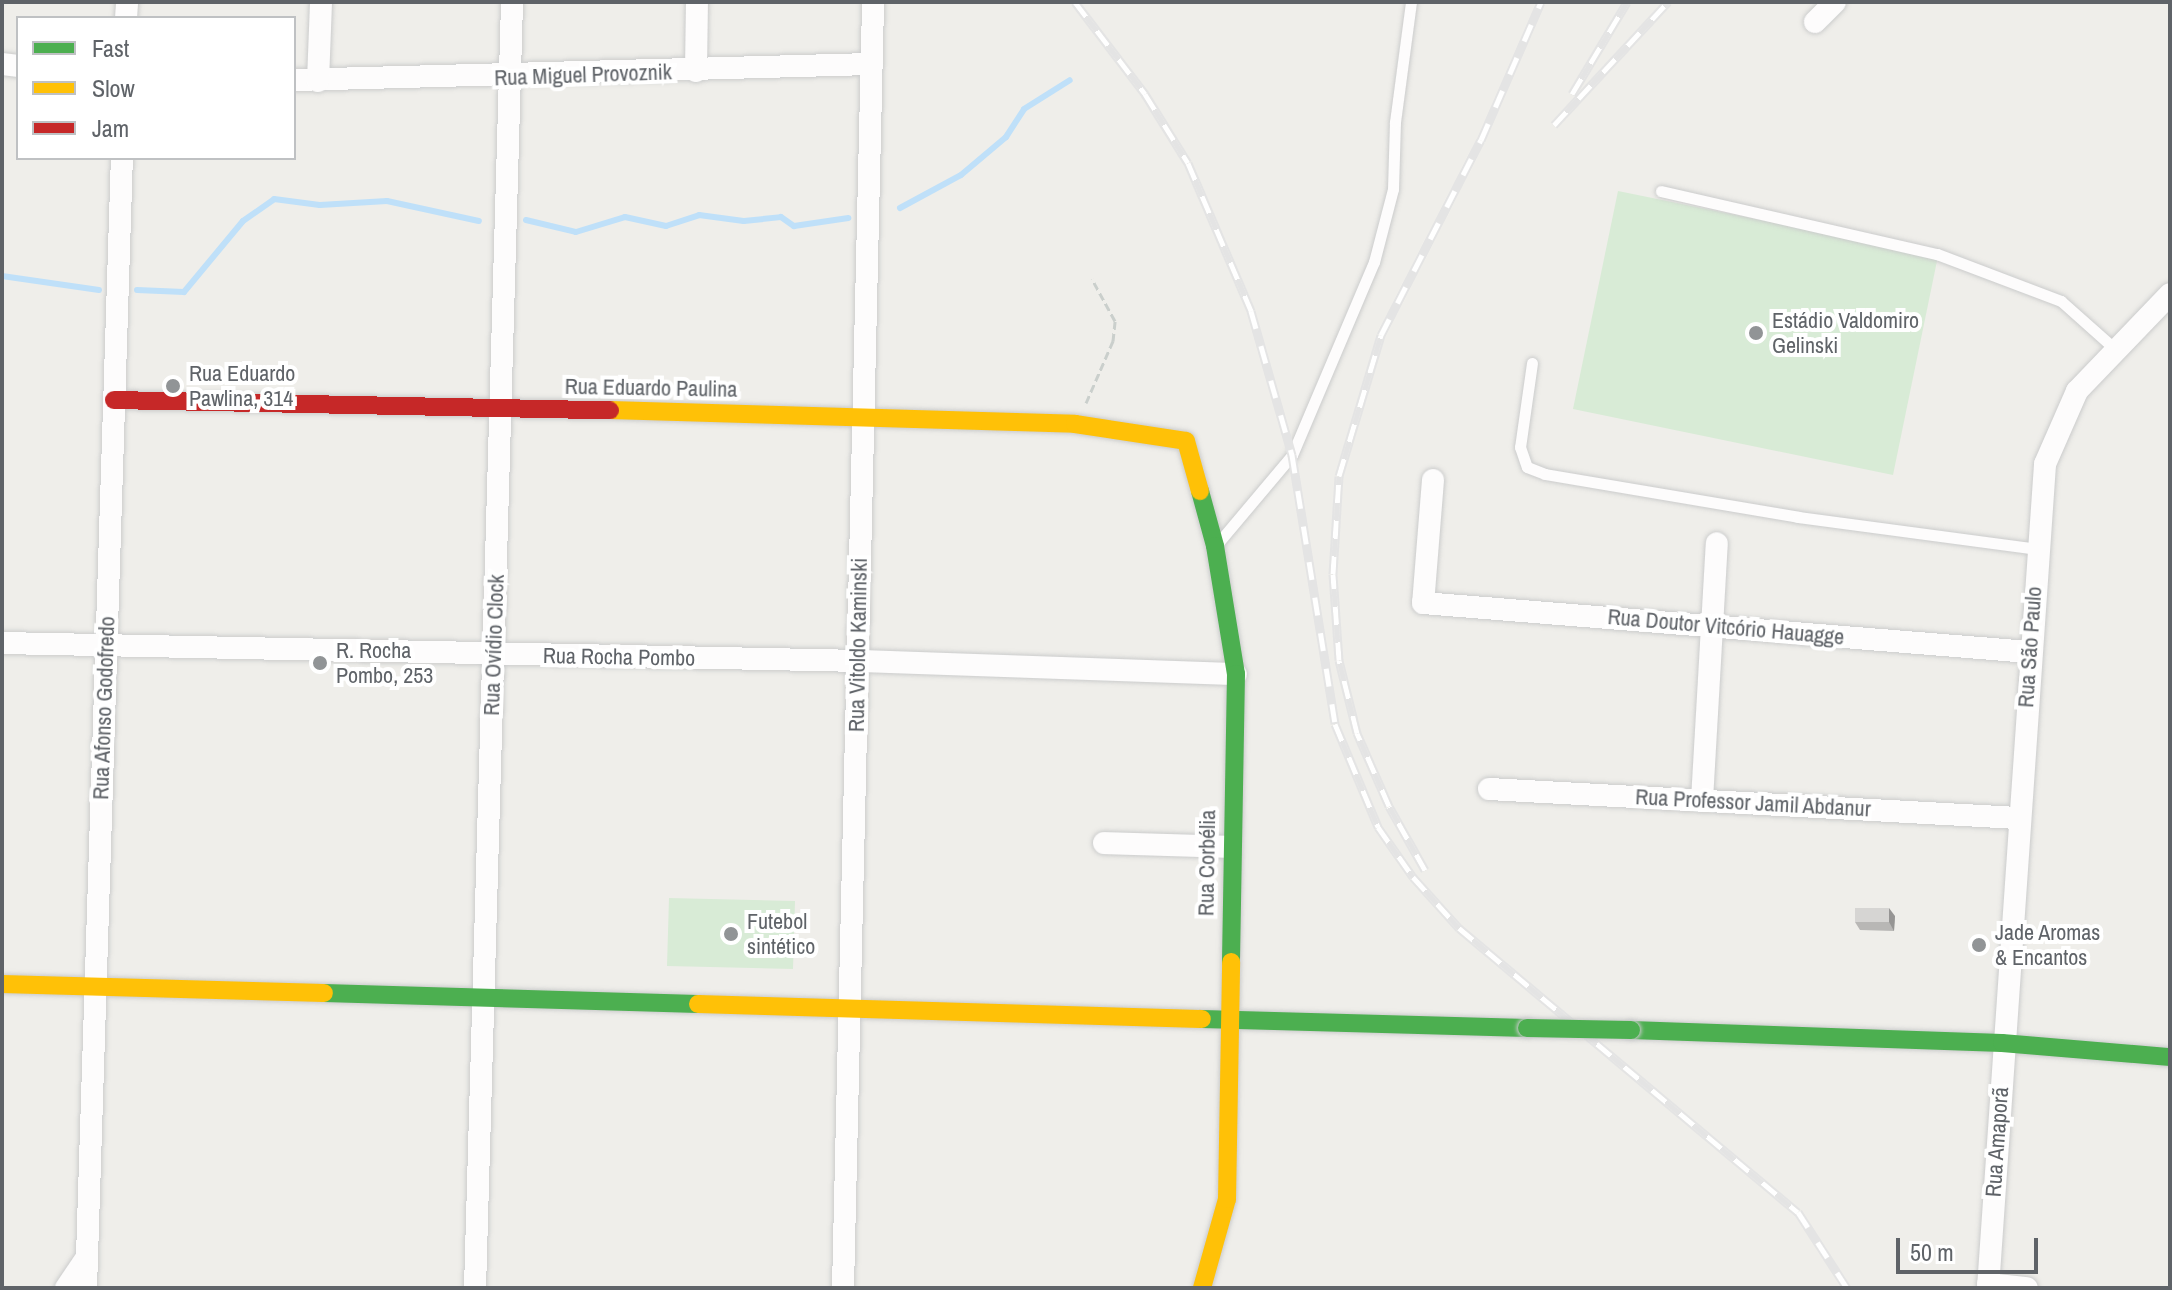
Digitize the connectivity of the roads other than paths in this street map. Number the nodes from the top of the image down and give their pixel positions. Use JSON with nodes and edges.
{"nodes":[{"id":1,"x":321,"y":2,"type":"edge"},
{"id":2,"x":512,"y":2,"type":"edge"},
{"id":3,"x":697,"y":2,"type":"edge"},
{"id":4,"x":873,"y":2,"type":"edge"},
{"id":5,"x":1411,"y":2,"type":"edge"},
{"id":6,"x":1835,"y":2,"type":"edge"},
{"id":7,"x":1815,"y":22,"type":"dead end"},
{"id":8,"x":872,"y":64,"type":"junction"},
{"id":9,"x":696,"y":71,"type":"junction"},
{"id":10,"x":510,"y":77,"type":"junction"},
{"id":11,"x":296,"y":80,"type":"edge"},
{"id":12,"x":318,"y":81,"type":"junction"},
{"id":13,"x":122,"y":160,"type":"edge"},
{"id":14,"x":1661,"y":191,"type":"dead end"},
{"id":15,"x":2170,"y":294,"type":"edge"},
{"id":16,"x":2115,"y":349,"type":"junction"},
{"id":17,"x":1532,"y":363,"type":"dead end"},
{"id":18,"x":114,"y":400,"type":"junction"},
{"id":19,"x":500,"y":410,"type":"junction"},
{"id":20,"x":864,"y":415,"type":"junction"},
{"id":21,"x":1186,"y":441,"type":"joint"},
{"id":22,"x":1433,"y":480,"type":"dead end"},
{"id":23,"x":1717,"y":543,"type":"dead end"},
{"id":24,"x":1215,"y":546,"type":"junction"},
{"id":25,"x":2038,"y":549,"type":"junction"},
{"id":26,"x":1712,"y":626,"type":"junction"},
{"id":27,"x":2,"y":643,"type":"edge"},
{"id":28,"x":106,"y":647,"type":"junction"},
{"id":29,"x":2029,"y":652,"type":"junction"},
{"id":30,"x":493,"y":655,"type":"junction"},
{"id":31,"x":858,"y":661,"type":"junction"},
{"id":32,"x":1236,"y":674,"type":"junction"},
{"id":33,"x":1489,"y":789,"type":"dead end"},
{"id":34,"x":1702,"y":800,"type":"junction"},
{"id":35,"x":2018,"y":818,"type":"junction"},
{"id":36,"x":1104,"y":843,"type":"dead end"},
{"id":37,"x":1231,"y":847,"type":"junction"},
{"id":38,"x":2,"y":984,"type":"edge"},
{"id":39,"x":95,"y":987,"type":"junction"},
{"id":40,"x":483,"y":999,"type":"junction"},
{"id":41,"x":850,"y":1008,"type":"junction"},
{"id":42,"x":1229,"y":1021,"type":"junction"},
{"id":43,"x":2002,"y":1043,"type":"junction"},
{"id":44,"x":2170,"y":1057,"type":"edge"},
{"id":45,"x":86,"y":1258,"type":"junction"},
{"id":46,"x":1988,"y":1286,"type":"edge"},
{"id":47,"x":66,"y":1288,"type":"edge"},
{"id":48,"x":86,"y":1288,"type":"edge"},
{"id":49,"x":475,"y":1288,"type":"edge"},
{"id":50,"x":843,"y":1288,"type":"edge"},
{"id":51,"x":1202,"y":1288,"type":"edge"},
{"id":52,"x":2027,"y":1288,"type":"edge"}],
"edges":[{"from":1,"to":12,"type":"street"},
{"from":2,"to":10,"type":"street","name":"Rua Ovídio Clock"},
{"from":3,"to":9,"type":"street"},
{"from":4,"to":8,"type":"street","name":"Rua Vitoldo Kaminski"},
{"from":5,"to":24,"type":"lane"},
{"from":6,"to":7,"type":"street"},
{"from":8,"to":9,"type":"street","name":"Rua Miguel Provoznik"},
{"from":8,"to":20,"type":"street","name":"Rua Vitoldo Kaminski"},
{"from":9,"to":10,"type":"street","name":"Rua Miguel Provoznik"},
{"from":10,"to":12,"type":"street","name":"Rua Miguel Provoznik"},
{"from":10,"to":19,"type":"street","name":"Rua Ovídio Clock"},
{"from":11,"to":12,"type":"street","name":"Rua Miguel Provoznik"},
{"from":13,"to":18,"type":"street","name":"Rua Afonso Godofredo"},
{"from":14,"to":16,"type":"lane"},
{"from":15,"to":16,"type":"street","name":"Rua São Paulo"},
{"from":16,"to":25,"type":"street","name":"Rua São Paulo"},
{"from":17,"to":25,"type":"lane"},
{"from":18,"to":19,"type":"street","name":"Rua Eduardo Paulina"},
{"from":18,"to":28,"type":"street","name":"Rua Afonso Godofredo"},
{"from":19,"to":20,"type":"street","name":"Rua Eduardo Paulina"},
{"from":19,"to":30,"type":"street","name":"Rua Ovídio Clock"},
{"from":20,"to":21,"type":"street","name":"Rua Eduardo Paulina"},
{"from":20,"to":31,"type":"street","name":"Rua Vitoldo Kaminski"},
{"from":21,"to":24,"type":"street","name":"Rua Corbélia"},
{"from":22,"to":26,"type":"street","name":"Rua Doutor Vitcório Hauagge"},
{"from":23,"to":26,"type":"street"},
{"from":24,"to":32,"type":"street","name":"Rua Corbélia"},
{"from":25,"to":29,"type":"street","name":"Rua São Paulo"},
{"from":26,"to":29,"type":"street","name":"Rua Doutor Vitcório Hauagge"},
{"from":26,"to":34,"type":"street"},
{"from":27,"to":28,"type":"street","name":"Rua Rocha Pombo"},
{"from":28,"to":30,"type":"street","name":"Rua Rocha Pombo"},
{"from":28,"to":39,"type":"street","name":"Rua Afonso Godofredo"},
{"from":29,"to":35,"type":"street","name":"Rua São Paulo"},
{"from":30,"to":31,"type":"street","name":"Rua Rocha Pombo"},
{"from":30,"to":40,"type":"street","name":"Rua Ovídio Clock"},
{"from":31,"to":32,"type":"street","name":"Rua Rocha Pombo"},
{"from":31,"to":41,"type":"street","name":"Rua Vitoldo Kaminski"},
{"from":32,"to":37,"type":"street","name":"Rua Corbélia"},
{"from":33,"to":34,"type":"street","name":"Rua Professor Jamil Abdanur"},
{"from":34,"to":35,"type":"street","name":"Rua Professor Jamil Abdanur"},
{"from":35,"to":43,"type":"street","name":"Rua São Paulo"},
{"from":36,"to":37,"type":"street"},
{"from":37,"to":42,"type":"street","name":"Rua Corbélia"},
{"from":38,"to":39,"type":"street"},
{"from":39,"to":40,"type":"street"},
{"from":39,"to":45,"type":"street","name":"Rua Afonso Godofredo"},
{"from":40,"to":41,"type":"street"},
{"from":40,"to":49,"type":"street","name":"Rua Ovídio Clock"},
{"from":41,"to":42,"type":"street"},
{"from":41,"to":50,"type":"street","name":"Rua Vitoldo Kaminski"},
{"from":42,"to":43,"type":"street","bridge":true},
{"from":42,"to":51,"type":"street","name":"Rua Corbélia"},
{"from":43,"to":44,"type":"street"},
{"from":43,"to":46,"type":"street","name":"Rua Amaporã"},
{"from":45,"to":47,"type":"street"},
{"from":45,"to":48,"type":"street","name":"Rua Afonso Godofredo"},
{"from":46,"to":52,"type":"street"}]}
